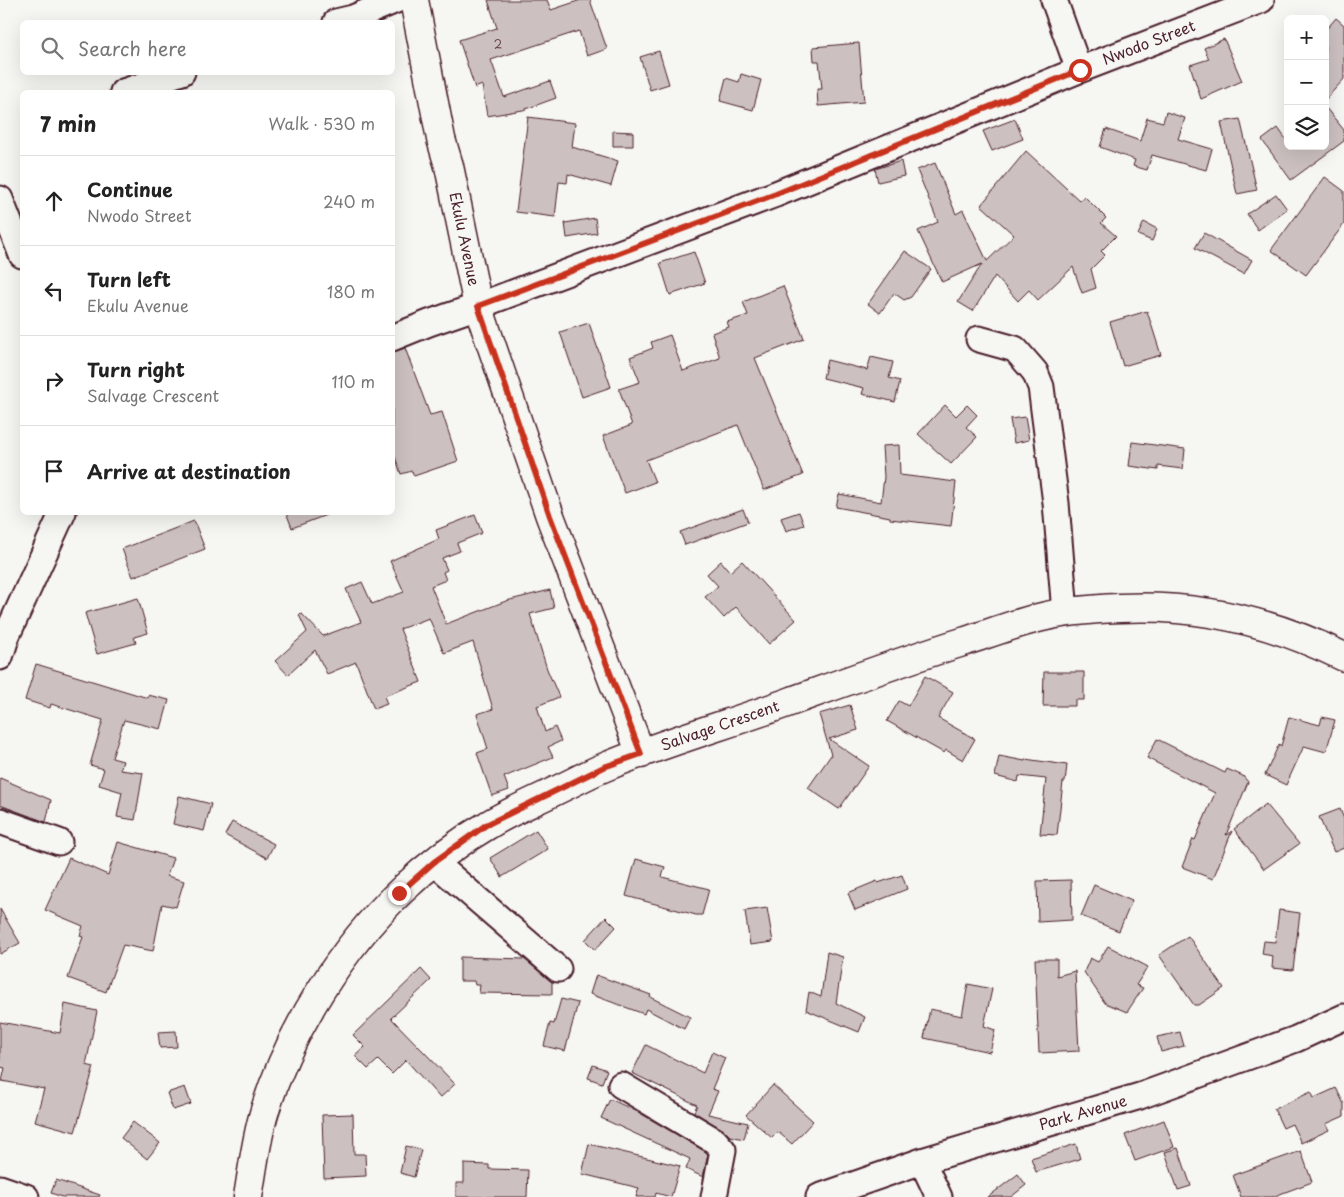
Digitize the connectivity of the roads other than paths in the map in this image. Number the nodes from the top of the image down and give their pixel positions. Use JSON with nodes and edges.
{"nodes":[{"id":1,"x":396,"y":0,"type":"edge"},
{"id":2,"x":414,"y":0,"type":"edge"},
{"id":3,"x":1054,"y":0,"type":"edge"},
{"id":4,"x":1262,"y":0,"type":"edge"},
{"id":5,"x":344,"y":20,"type":"edge"},
{"id":6,"x":1080,"y":70,"type":"junction"},
{"id":7,"x":173,"y":75,"type":"edge"},
{"id":8,"x":129,"y":90,"type":"edge"},
{"id":9,"x":0,"y":199,"type":"edge"},
{"id":10,"x":20,"y":250,"type":"edge"},
{"id":11,"x":478,"y":306,"type":"junction"},
{"id":12,"x":395,"y":337,"type":"edge"},
{"id":13,"x":979,"y":339,"type":"dead end"},
{"id":14,"x":62,"y":515,"type":"edge"},
{"id":15,"x":1065,"y":613,"type":"junction"},
{"id":16,"x":0,"y":657,"type":"edge"},
{"id":17,"x":1344,"y":657,"type":"edge"},
{"id":18,"x":641,"y":754,"type":"junction"},
{"id":19,"x":0,"y":821,"type":"edge"},
{"id":20,"x":59,"y":842,"type":"dead end"},
{"id":21,"x":434,"y":862,"type":"junction"},
{"id":22,"x":558,"y":969,"type":"dead end"},
{"id":23,"x":1344,"y":1017,"type":"edge"},
{"id":24,"x":621,"y":1085,"type":"dead end"},
{"id":25,"x":922,"y":1161,"type":"junction"},
{"id":26,"x":0,"y":1188,"type":"edge"},
{"id":27,"x":26,"y":1197,"type":"edge"},
{"id":28,"x":248,"y":1197,"type":"edge"},
{"id":29,"x":714,"y":1197,"type":"edge"},
{"id":30,"x":819,"y":1197,"type":"edge"},
{"id":31,"x":939,"y":1197,"type":"edge"}],
"edges":[{"from":1,"to":5,"type":"street"},
{"from":2,"to":11,"type":"main road","name":"Ekulu Avenue"},
{"from":3,"to":6,"type":"street"},
{"from":4,"to":6,"type":"street","name":"Nwodo Street"},
{"from":6,"to":11,"type":"street","name":"Nwodo Street"},
{"from":7,"to":8,"type":"street"},
{"from":9,"to":10,"type":"street"},
{"from":11,"to":12,"type":"street","name":"Nwodo Street"},
{"from":11,"to":18,"type":"main road","name":"Ekulu Avenue"},
{"from":13,"to":15,"type":"street"},
{"from":14,"to":16,"type":"street"},
{"from":15,"to":17,"type":"main road","name":"Salvage Crescent"},
{"from":15,"to":18,"type":"main road","name":"Salvage Crescent"},
{"from":18,"to":21,"type":"main road","name":"Salvage Crescent"},
{"from":19,"to":20,"type":"street"},
{"from":21,"to":22,"type":"street"},
{"from":21,"to":28,"type":"main road","name":"Salvage Crescent"},
{"from":23,"to":25,"type":"street","name":"Park Avenue"},
{"from":24,"to":29,"type":"street"},
{"from":25,"to":30,"type":"street","name":"Park Avenue"},
{"from":25,"to":31,"type":"street"},
{"from":26,"to":27,"type":"street"}]}
